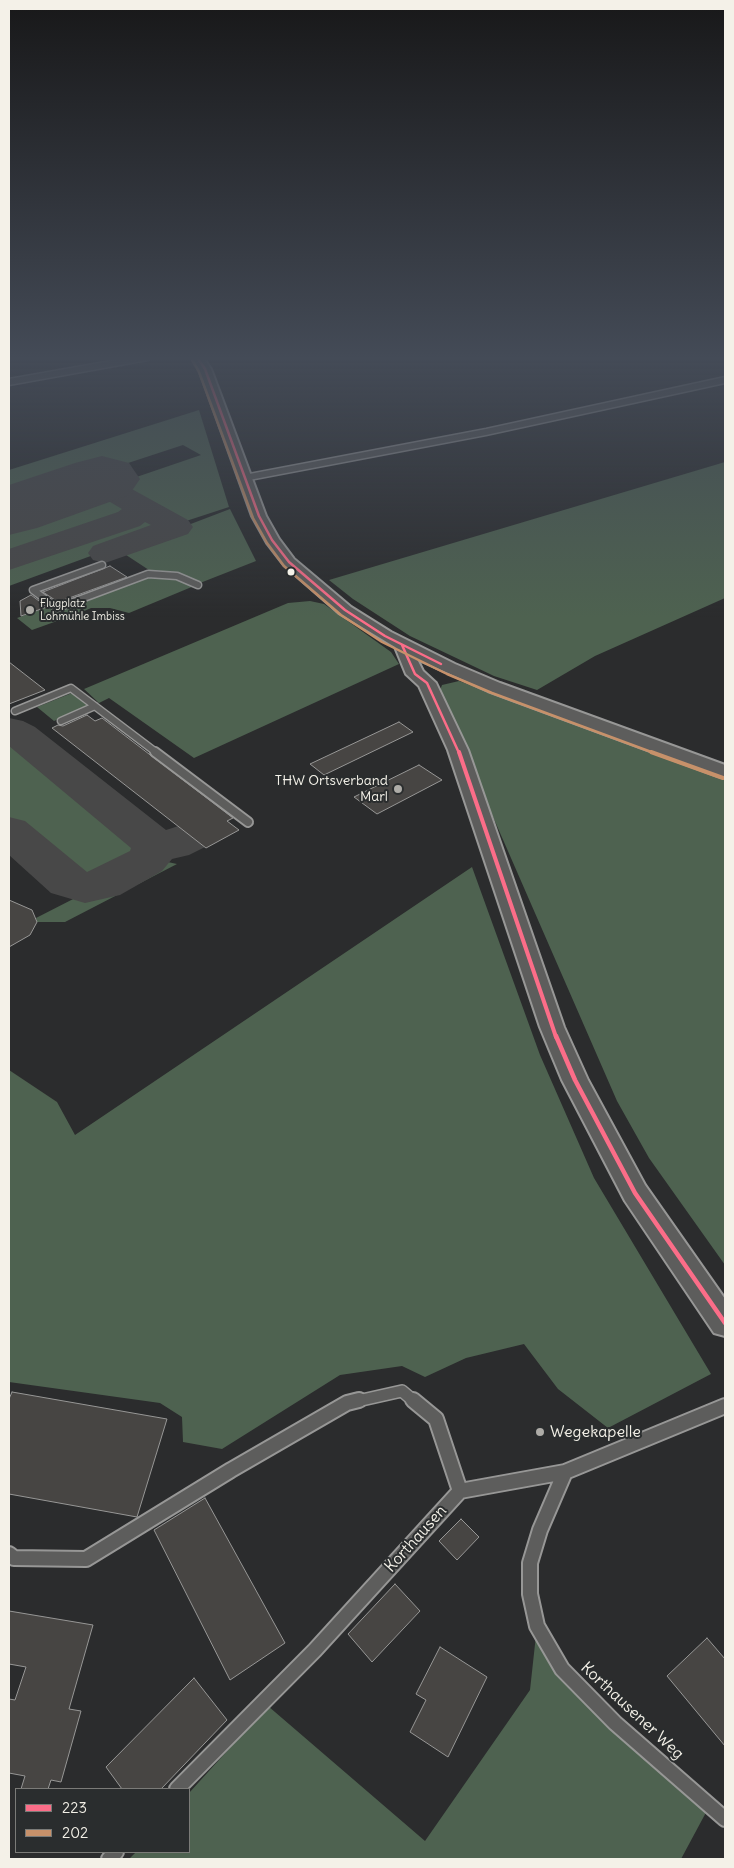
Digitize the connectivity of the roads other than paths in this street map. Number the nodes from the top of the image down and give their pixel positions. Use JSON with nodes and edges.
{"nodes":[{"id":1,"x":232,"y":444,"type":"edge"},
{"id":2,"x":422,"y":444,"type":"edge"},
{"id":3,"x":244,"y":478,"type":"junction"},
{"id":4,"x":102,"y":565,"type":"dead end"},
{"id":5,"x":198,"y":585,"type":"dead end"},
{"id":6,"x":402,"y":645,"type":"junction"},
{"id":7,"x":449,"y":668,"type":"junction"},
{"id":8,"x":427,"y":683,"type":"junction"},
{"id":9,"x":95,"y":706,"type":"junction"},
{"id":10,"x":15,"y":712,"type":"dead end"},
{"id":11,"x":61,"y":721,"type":"dead end"},
{"id":12,"x":725,"y":772,"type":"edge"},
{"id":13,"x":248,"y":822,"type":"dead end"},
{"id":14,"x":725,"y":1323,"type":"edge"},
{"id":15,"x":725,"y":1406,"type":"edge"},
{"id":16,"x":565,"y":1472,"type":"junction"},
{"id":17,"x":460,"y":1490,"type":"junction"},
{"id":18,"x":9,"y":1554,"type":"edge"},
{"id":19,"x":178,"y":1788,"type":"edge"},
{"id":20,"x":725,"y":1819,"type":"edge"}],
"edges":[{"from":1,"to":3,"type":"street"},
{"from":2,"to":3,"type":"street"},
{"from":3,"to":6,"type":"street"},
{"from":4,"to":5,"type":"lane"},
{"from":6,"to":7,"type":"street"},
{"from":6,"to":8,"type":"street"},
{"from":7,"to":8,"type":"street"},
{"from":7,"to":12,"type":"street"},
{"from":8,"to":14,"type":"street"},
{"from":9,"to":10,"type":"lane"},
{"from":9,"to":11,"type":"lane"},
{"from":9,"to":13,"type":"lane"},
{"from":15,"to":16,"type":"lane"},
{"from":16,"to":17,"type":"lane"},
{"from":16,"to":20,"type":"lane","name":"Korthausener Weg"},
{"from":17,"to":18,"type":"lane"},
{"from":17,"to":19,"type":"lane","name":"Korthausen"}]}
